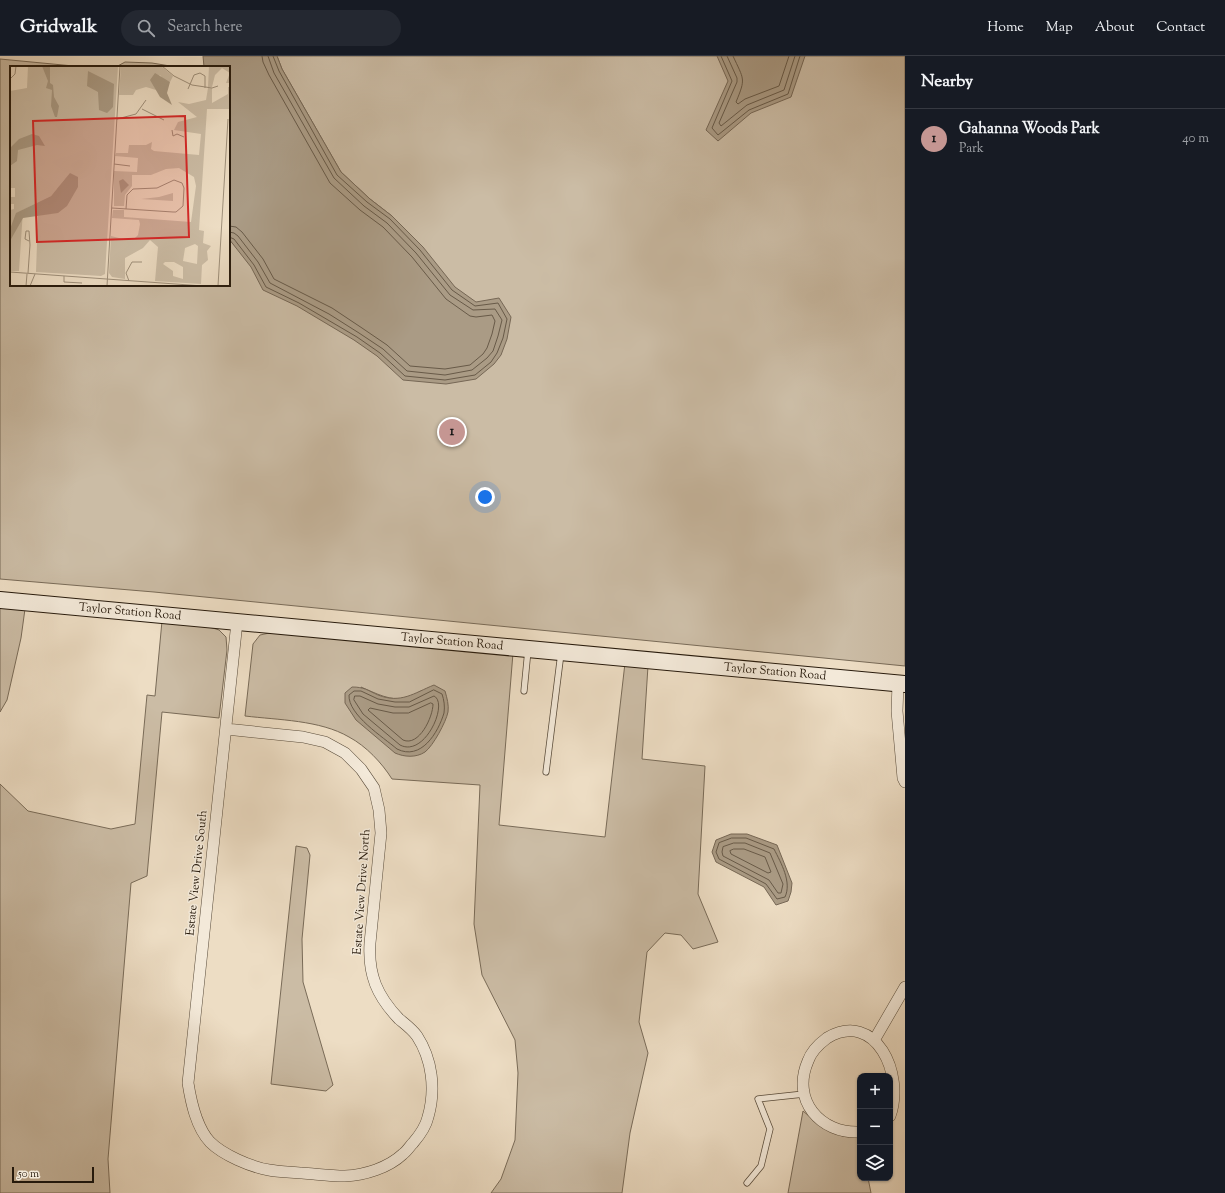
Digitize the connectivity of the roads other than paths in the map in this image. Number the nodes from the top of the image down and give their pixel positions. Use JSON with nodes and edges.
{"nodes":[{"id":1,"x":0,"y":600,"type":"edge"},
{"id":2,"x":236,"y":622,"type":"junction"},
{"id":3,"x":528,"y":650,"type":"junction"},
{"id":4,"x":561,"y":653,"type":"junction"},
{"id":5,"x":902,"y":684,"type":"edge"},
{"id":6,"x":524,"y":692,"type":"dead end"},
{"id":7,"x":226,"y":728,"type":"junction"},
{"id":8,"x":546,"y":772,"type":"dead end"},
{"id":9,"x":905,"y":782,"type":"edge"},
{"id":10,"x":905,"y":987,"type":"edge"},
{"id":11,"x":876,"y":1037,"type":"junction"},
{"id":12,"x":901,"y":1065,"type":"dead end"},
{"id":13,"x":903,"y":1077,"type":"dead end"},
{"id":14,"x":804,"y":1094,"type":"junction"},
{"id":15,"x":893,"y":1112,"type":"edge"},
{"id":16,"x":199,"y":1125,"type":"joint"},
{"id":17,"x":857,"y":1132,"type":"edge"},
{"id":18,"x":747,"y":1183,"type":"dead end"}],
"edges":[{"from":1,"to":2,"type":"main road","name":"Taylor Station Road"},
{"from":2,"to":3,"type":"main road","name":"Taylor Station Road"},
{"from":2,"to":7,"type":"street","name":"Estate View Drive South"},
{"from":3,"to":4,"type":"main road","name":"Taylor Station Road"},
{"from":3,"to":6,"type":"lane"},
{"from":4,"to":5,"type":"main road","name":"Taylor Station Road"},
{"from":4,"to":8,"type":"lane"},
{"from":5,"to":9,"type":"street"},
{"from":7,"to":16,"type":"street","name":"Estate View Drive South"},
{"from":7,"to":16,"type":"street","name":"Estate View Drive North"},
{"from":10,"to":11,"type":"street"},
{"from":11,"to":12,"type":"street"},
{"from":11,"to":14,"type":"street"},
{"from":13,"to":15,"type":"street"},
{"from":14,"to":17,"type":"street"},
{"from":14,"to":18,"type":"lane"}]}
